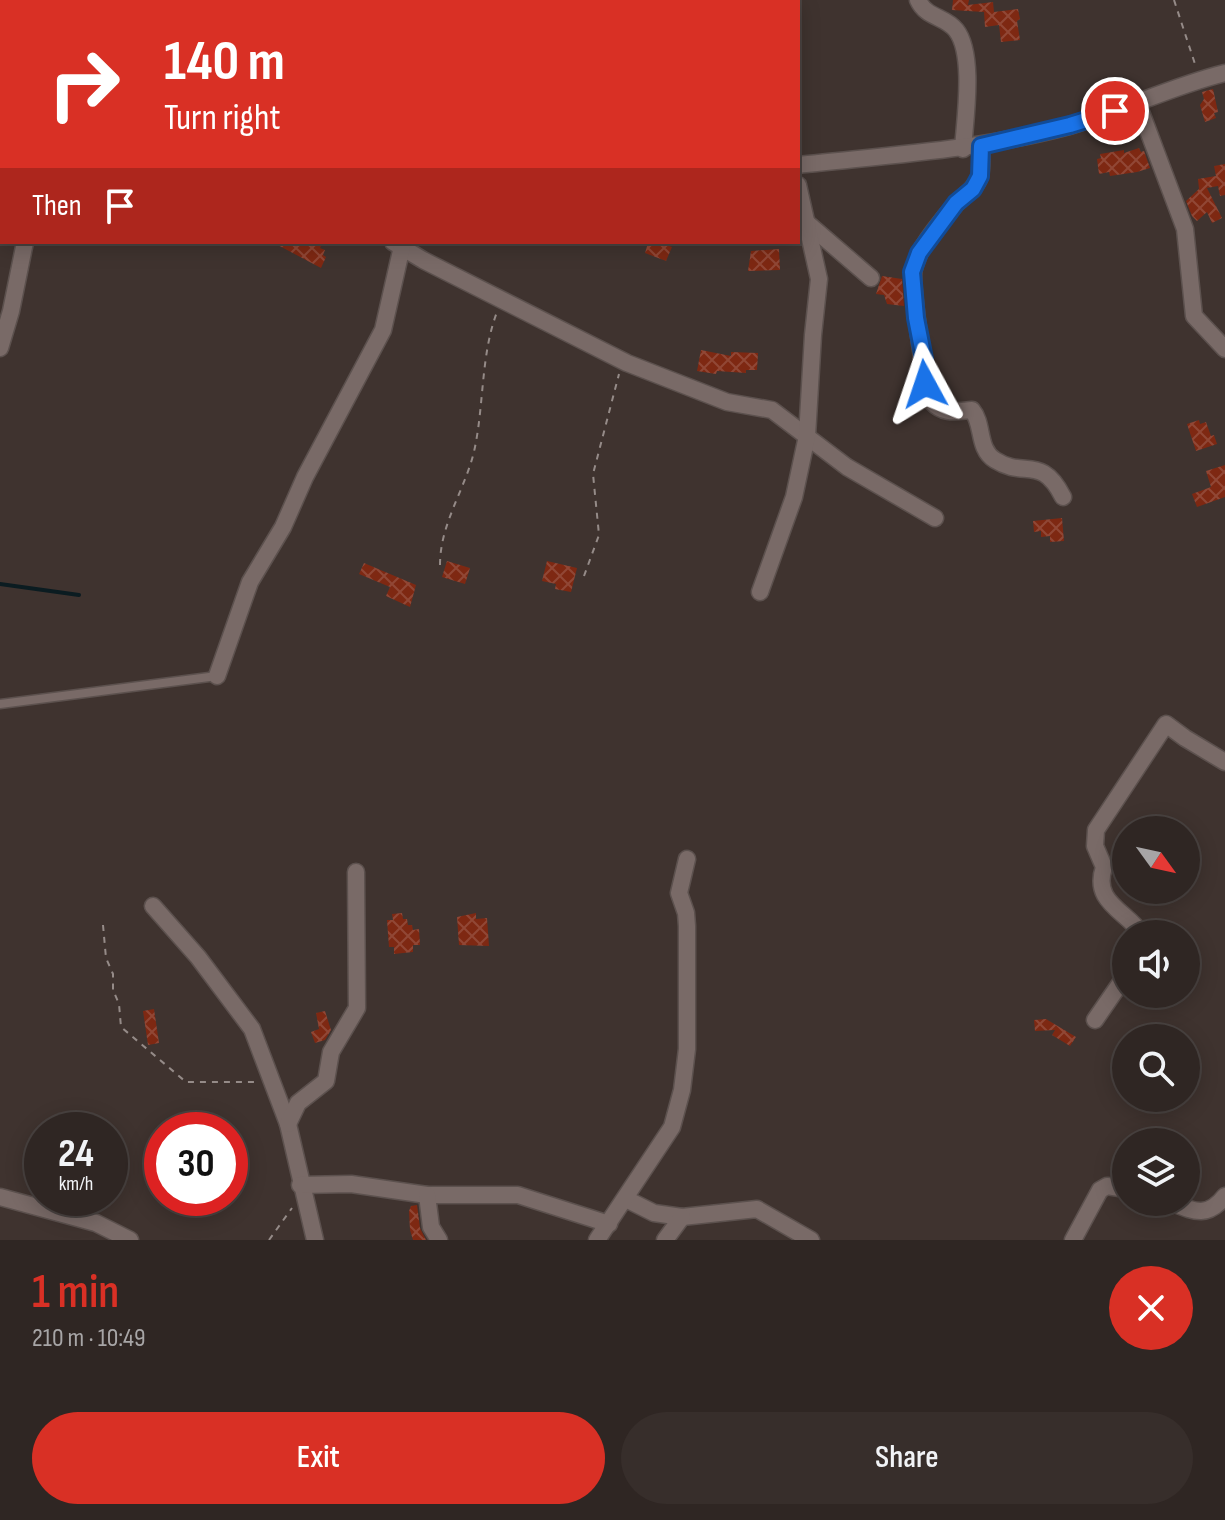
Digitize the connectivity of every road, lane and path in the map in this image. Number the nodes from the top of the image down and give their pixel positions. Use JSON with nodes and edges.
{"nodes":[{"id":1,"x":918,"y":0,"type":"edge"},
{"id":2,"x":1174,"y":0,"type":"edge"},
{"id":3,"x":1225,"y":73,"type":"edge"},
{"id":4,"x":1200,"y":79,"type":"junction"},
{"id":5,"x":1138,"y":104,"type":"junction"},
{"id":6,"x":981,"y":146,"type":"junction"},
{"id":7,"x":963,"y":149,"type":"junction"},
{"id":8,"x":800,"y":165,"type":"edge"},
{"id":9,"x":800,"y":195,"type":"edge"},
{"id":10,"x":805,"y":221,"type":"junction"},
{"id":11,"x":25,"y":244,"type":"edge"},
{"id":12,"x":399,"y":244,"type":"edge"},
{"id":13,"x":401,"y":244,"type":"edge"},
{"id":14,"x":871,"y":278,"type":"dead end"},
{"id":15,"x":505,"y":302,"type":"junction"},
{"id":16,"x":0,"y":348,"type":"edge"},
{"id":17,"x":1225,"y":349,"type":"edge"},
{"id":18,"x":627,"y":363,"type":"junction"},
{"id":19,"x":807,"y":436,"type":"junction"},
{"id":20,"x":1063,"y":497,"type":"dead end"},
{"id":21,"x":935,"y":518,"type":"dead end"},
{"id":22,"x":440,"y":565,"type":"dead end"},
{"id":23,"x":584,"y":576,"type":"dead end"},
{"id":24,"x":760,"y":592,"type":"dead end"},
{"id":25,"x":217,"y":676,"type":"joint"},
{"id":26,"x":0,"y":704,"type":"edge"},
{"id":27,"x":1225,"y":762,"type":"edge"},
{"id":28,"x":687,"y":859,"type":"dead end"},
{"id":29,"x":356,"y":872,"type":"dead end"},
{"id":30,"x":153,"y":906,"type":"dead end"},
{"id":31,"x":1128,"y":920,"type":"edge"},
{"id":32,"x":103,"y":925,"type":"dead end"},
{"id":33,"x":1112,"y":995,"type":"edge"},
{"id":34,"x":1095,"y":1020,"type":"dead end"},
{"id":35,"x":271,"y":1082,"type":"junction"},
{"id":36,"x":288,"y":1124,"type":"junction"},
{"id":37,"x":1112,"y":1187,"type":"edge"},
{"id":38,"x":301,"y":1190,"type":"junction"},
{"id":39,"x":427,"y":1195,"type":"junction"},
{"id":40,"x":1225,"y":1196,"type":"edge"},
{"id":41,"x":0,"y":1197,"type":"edge"},
{"id":42,"x":626,"y":1199,"type":"junction"},
{"id":43,"x":1200,"y":1213,"type":"edge"},
{"id":44,"x":682,"y":1217,"type":"junction"},
{"id":45,"x":609,"y":1224,"type":"junction"},
{"id":46,"x":130,"y":1240,"type":"edge"},
{"id":47,"x":269,"y":1240,"type":"edge"},
{"id":48,"x":315,"y":1240,"type":"edge"},
{"id":49,"x":439,"y":1240,"type":"edge"},
{"id":50,"x":597,"y":1240,"type":"edge"},
{"id":51,"x":665,"y":1240,"type":"edge"},
{"id":52,"x":811,"y":1240,"type":"edge"},
{"id":53,"x":1073,"y":1240,"type":"edge"}],
"edges":[{"from":1,"to":7,"type":"street"},
{"from":2,"to":4,"type":"path"},
{"from":3,"to":4,"type":"street"},
{"from":4,"to":5,"type":"street"},
{"from":5,"to":6,"type":"street"},
{"from":5,"to":17,"type":"street"},
{"from":6,"to":7,"type":"street"},
{"from":6,"to":20,"type":"street"},
{"from":7,"to":8,"type":"street"},
{"from":9,"to":10,"type":"street"},
{"from":10,"to":14,"type":"street"},
{"from":10,"to":19,"type":"street"},
{"from":11,"to":16,"type":"street"},
{"from":12,"to":25,"type":"street"},
{"from":13,"to":15,"type":"street"},
{"from":15,"to":18,"type":"street"},
{"from":15,"to":22,"type":"path"},
{"from":18,"to":19,"type":"street"},
{"from":18,"to":23,"type":"path"},
{"from":19,"to":21,"type":"street"},
{"from":19,"to":24,"type":"street"},
{"from":25,"to":26,"type":"lane"},
{"from":27,"to":31,"type":"street"},
{"from":28,"to":42,"type":"street"},
{"from":29,"to":36,"type":"street"},
{"from":30,"to":35,"type":"street"},
{"from":32,"to":35,"type":"path"},
{"from":33,"to":34,"type":"street"},
{"from":35,"to":36,"type":"street"},
{"from":36,"to":38,"type":"street"},
{"from":37,"to":53,"type":"street"},
{"from":38,"to":39,"type":"street"},
{"from":38,"to":47,"type":"path"},
{"from":38,"to":48,"type":"street"},
{"from":39,"to":45,"type":"street"},
{"from":39,"to":49,"type":"street"},
{"from":40,"to":43,"type":"street"},
{"from":41,"to":46,"type":"street"},
{"from":42,"to":44,"type":"street"},
{"from":42,"to":45,"type":"street"},
{"from":44,"to":51,"type":"street"},
{"from":44,"to":52,"type":"street"},
{"from":45,"to":50,"type":"street"}]}
